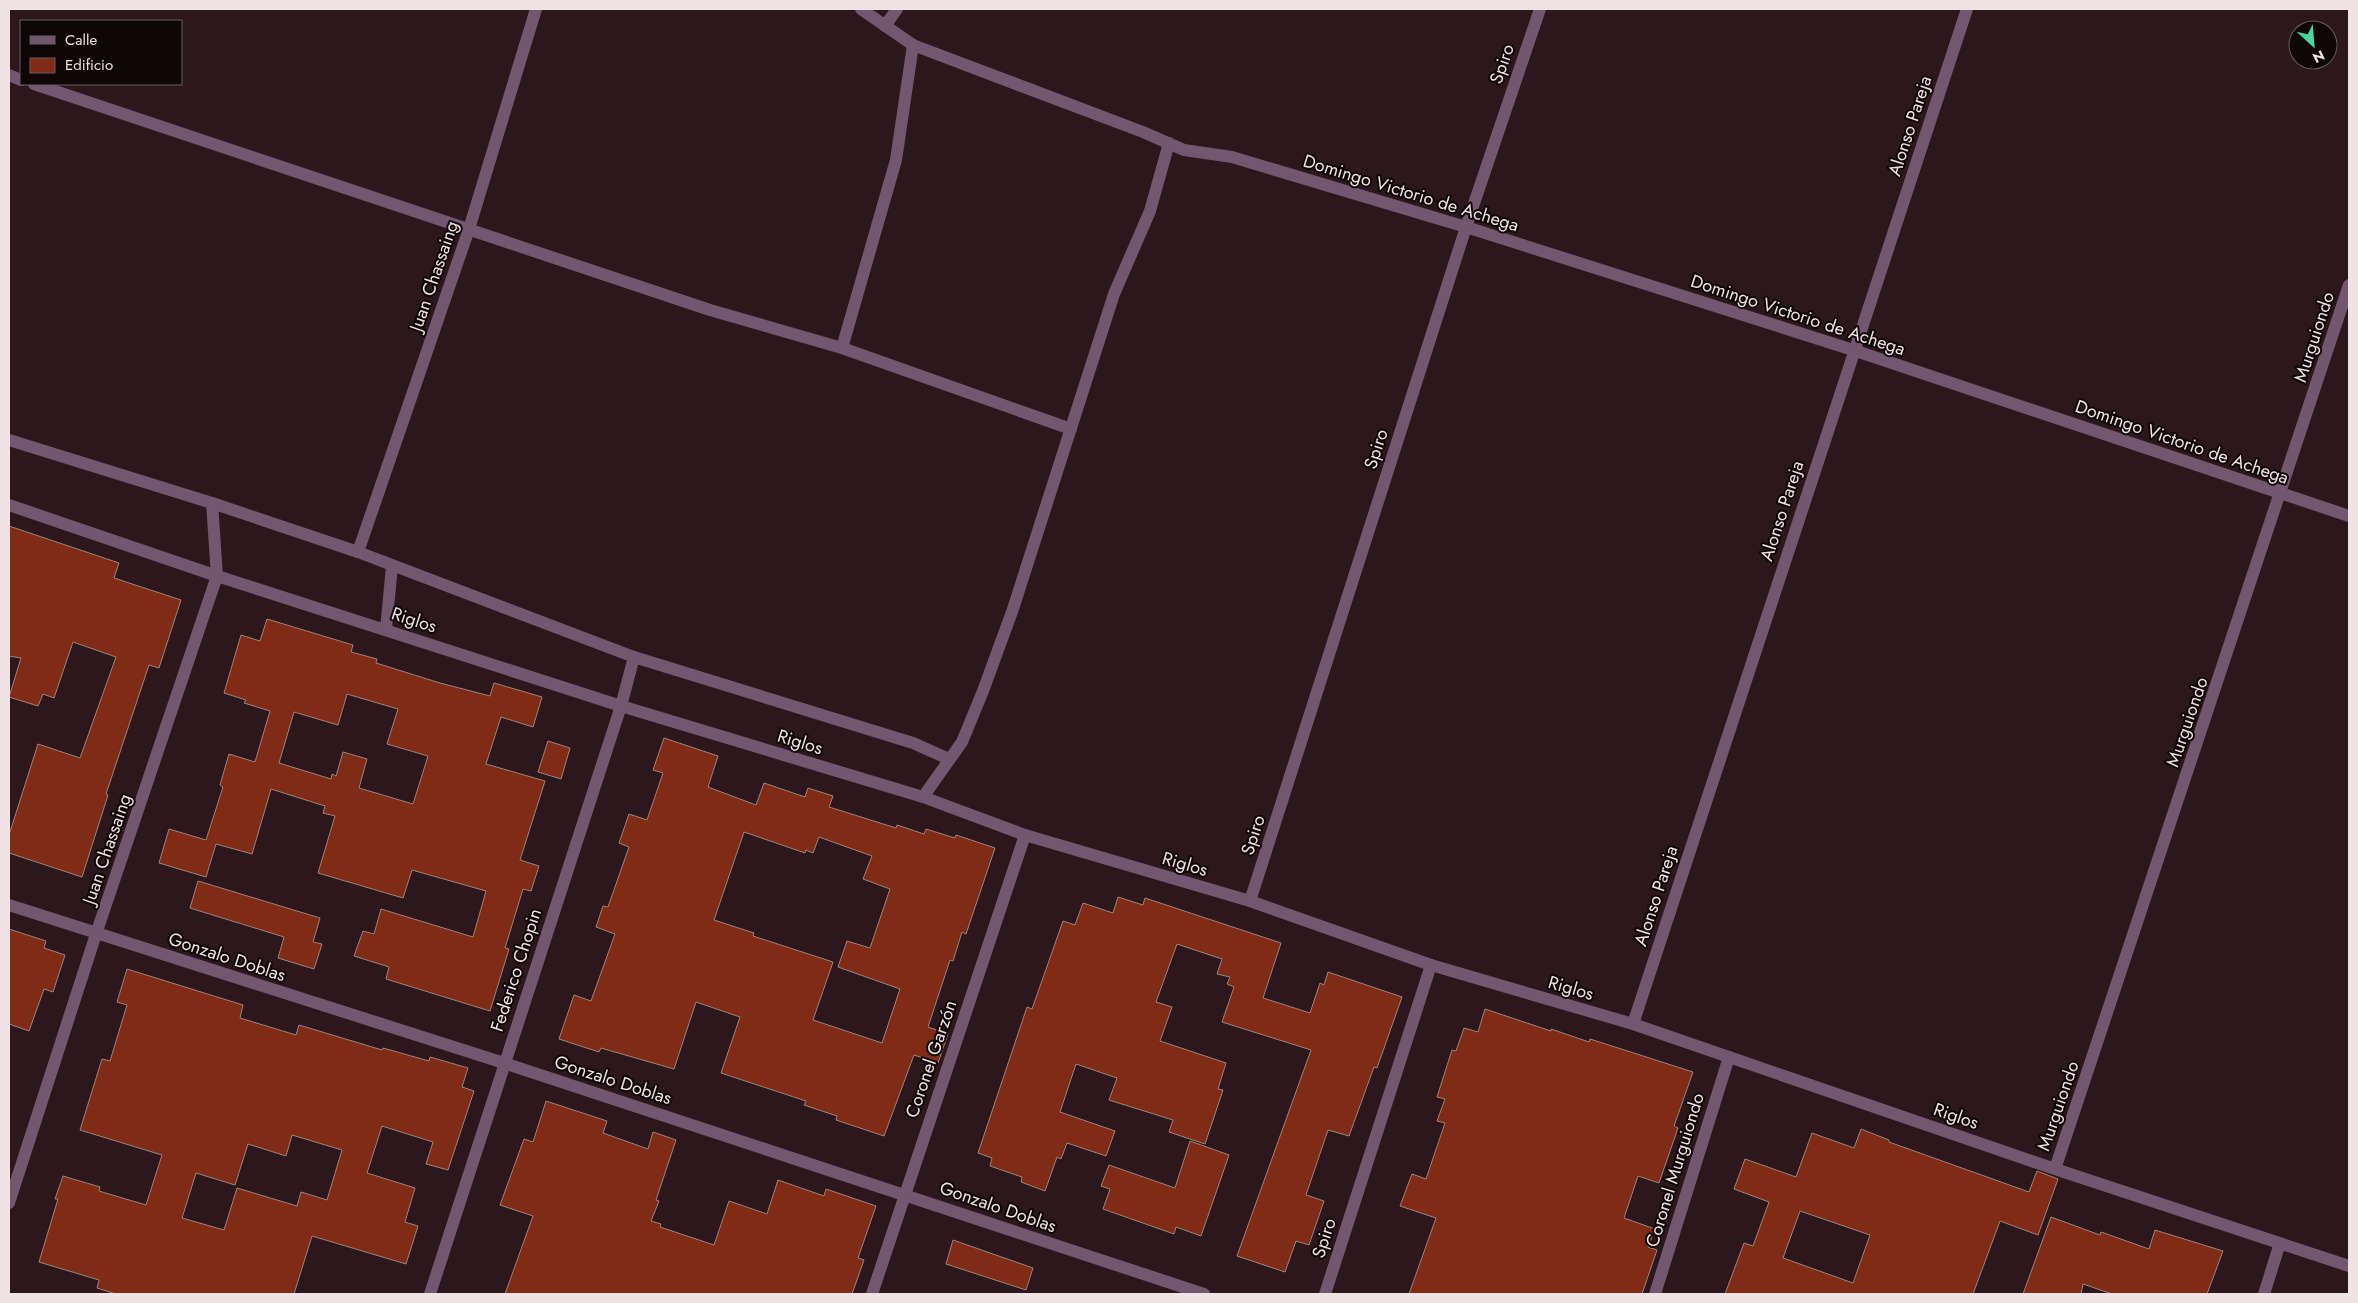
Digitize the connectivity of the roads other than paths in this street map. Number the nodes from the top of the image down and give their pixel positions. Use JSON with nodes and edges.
{"nodes":[{"id":1,"x":536,"y":9,"type":"edge"},
{"id":2,"x":861,"y":9,"type":"edge"},
{"id":3,"x":897,"y":9,"type":"edge"},
{"id":4,"x":1540,"y":9,"type":"edge"},
{"id":5,"x":1967,"y":9,"type":"edge"},
{"id":6,"x":885,"y":26,"type":"junction"},
{"id":7,"x":912,"y":45,"type":"junction"},
{"id":8,"x":37,"y":85,"type":"edge"},
{"id":9,"x":1169,"y":143,"type":"junction"},
{"id":10,"x":1466,"y":227,"type":"junction"},
{"id":11,"x":469,"y":229,"type":"junction"},
{"id":12,"x":2349,"y":285,"type":"edge"},
{"id":13,"x":842,"y":348,"type":"junction"},
{"id":14,"x":1853,"y":350,"type":"junction"},
{"id":15,"x":1070,"y":429,"type":"junction"},
{"id":16,"x":9,"y":440,"type":"edge"},
{"id":17,"x":2281,"y":494,"type":"junction"},
{"id":18,"x":212,"y":503,"type":"junction"},
{"id":19,"x":9,"y":506,"type":"edge"},
{"id":20,"x":2349,"y":516,"type":"edge"},
{"id":21,"x":358,"y":552,"type":"junction"},
{"id":22,"x":392,"y":566,"type":"junction"},
{"id":23,"x":218,"y":576,"type":"junction"},
{"id":24,"x":386,"y":629,"type":"junction"},
{"id":25,"x":634,"y":657,"type":"junction"},
{"id":26,"x":621,"y":706,"type":"junction"},
{"id":27,"x":949,"y":759,"type":"junction"},
{"id":28,"x":923,"y":797,"type":"junction"},
{"id":29,"x":1025,"y":835,"type":"junction"},
{"id":30,"x":1250,"y":901,"type":"junction"},
{"id":31,"x":9,"y":905,"type":"edge"},
{"id":32,"x":96,"y":934,"type":"junction"},
{"id":33,"x":1431,"y":965,"type":"junction"},
{"id":34,"x":1633,"y":1024,"type":"junction"},
{"id":35,"x":1729,"y":1057,"type":"junction"},
{"id":36,"x":504,"y":1063,"type":"junction"},
{"id":37,"x":2055,"y":1169,"type":"junction"},
{"id":38,"x":904,"y":1194,"type":"junction"},
{"id":39,"x":9,"y":1202,"type":"edge"},
{"id":40,"x":2280,"y":1243,"type":"junction"},
{"id":41,"x":2349,"y":1266,"type":"edge"},
{"id":42,"x":430,"y":1294,"type":"edge"},
{"id":43,"x":872,"y":1294,"type":"edge"},
{"id":44,"x":1204,"y":1294,"type":"edge"},
{"id":45,"x":1325,"y":1294,"type":"edge"},
{"id":46,"x":1655,"y":1294,"type":"edge"},
{"id":47,"x":2264,"y":1294,"type":"edge"}],
"edges":[{"from":1,"to":11,"type":"street","name":"Juan Chassaing"},
{"from":2,"to":6,"type":"street","name":"Domingo Victorio de Achega"},
{"from":3,"to":6,"type":"street"},
{"from":4,"to":10,"type":"street","name":"Spiro"},
{"from":5,"to":14,"type":"street","name":"Alonso Pareja"},
{"from":6,"to":7,"type":"street","name":"Domingo Victorio de Achega"},
{"from":7,"to":9,"type":"street","name":"Domingo Victorio de Achega"},
{"from":7,"to":13,"type":"street"},
{"from":8,"to":11,"type":"street"},
{"from":9,"to":10,"type":"street","name":"Domingo Victorio de Achega"},
{"from":9,"to":15,"type":"street"},
{"from":10,"to":14,"type":"street","name":"Domingo Victorio de Achega"},
{"from":10,"to":30,"type":"street","name":"Spiro"},
{"from":11,"to":13,"type":"street"},
{"from":11,"to":21,"type":"street","name":"Juan Chassaing"},
{"from":12,"to":17,"type":"street","name":"Murguiondo"},
{"from":13,"to":15,"type":"street"},
{"from":14,"to":17,"type":"street","name":"Domingo Victorio de Achega"},
{"from":14,"to":34,"type":"street","name":"Alonso Pareja"},
{"from":15,"to":27,"type":"street"},
{"from":16,"to":18,"type":"street"},
{"from":17,"to":20,"type":"street","name":"Domingo Victorio de Achega"},
{"from":17,"to":37,"type":"street","name":"Murguiondo"},
{"from":18,"to":21,"type":"street"},
{"from":18,"to":23,"type":"street","name":"Juan Chassaing"},
{"from":19,"to":23,"type":"street","name":"Riglos"},
{"from":21,"to":22,"type":"street"},
{"from":22,"to":24,"type":"street"},
{"from":22,"to":25,"type":"street"},
{"from":23,"to":24,"type":"street","name":"Riglos"},
{"from":23,"to":32,"type":"street","name":"Juan Chassaing"},
{"from":24,"to":26,"type":"street","name":"Riglos"},
{"from":25,"to":26,"type":"street","name":"Federico Chopin"},
{"from":25,"to":27,"type":"street"},
{"from":26,"to":28,"type":"street","name":"Riglos"},
{"from":26,"to":36,"type":"street","name":"Federico Chopin"},
{"from":27,"to":28,"type":"street"},
{"from":28,"to":29,"type":"street","name":"Riglos"},
{"from":29,"to":30,"type":"street","name":"Riglos"},
{"from":29,"to":38,"type":"street","name":"Coronel Garzón"},
{"from":30,"to":33,"type":"street","name":"Riglos"},
{"from":31,"to":32,"type":"street","name":"Gonzalo Doblas"},
{"from":32,"to":36,"type":"street","name":"Gonzalo Doblas"},
{"from":32,"to":39,"type":"street","name":"Juan Chassaing"},
{"from":33,"to":34,"type":"street","name":"Riglos"},
{"from":33,"to":45,"type":"street","name":"Spiro"},
{"from":34,"to":35,"type":"street","name":"Riglos"},
{"from":35,"to":37,"type":"street","name":"Riglos"},
{"from":35,"to":46,"type":"street","name":"Coronel Murguiondo"},
{"from":36,"to":38,"type":"street","name":"Gonzalo Doblas"},
{"from":36,"to":42,"type":"street","name":"Federico Chopin"},
{"from":37,"to":40,"type":"street","name":"Riglos"},
{"from":38,"to":43,"type":"street","name":"Coronel Garzón"},
{"from":38,"to":44,"type":"street","name":"Gonzalo Doblas"},
{"from":40,"to":41,"type":"street","name":"Riglos"},
{"from":40,"to":47,"type":"street"}]}
